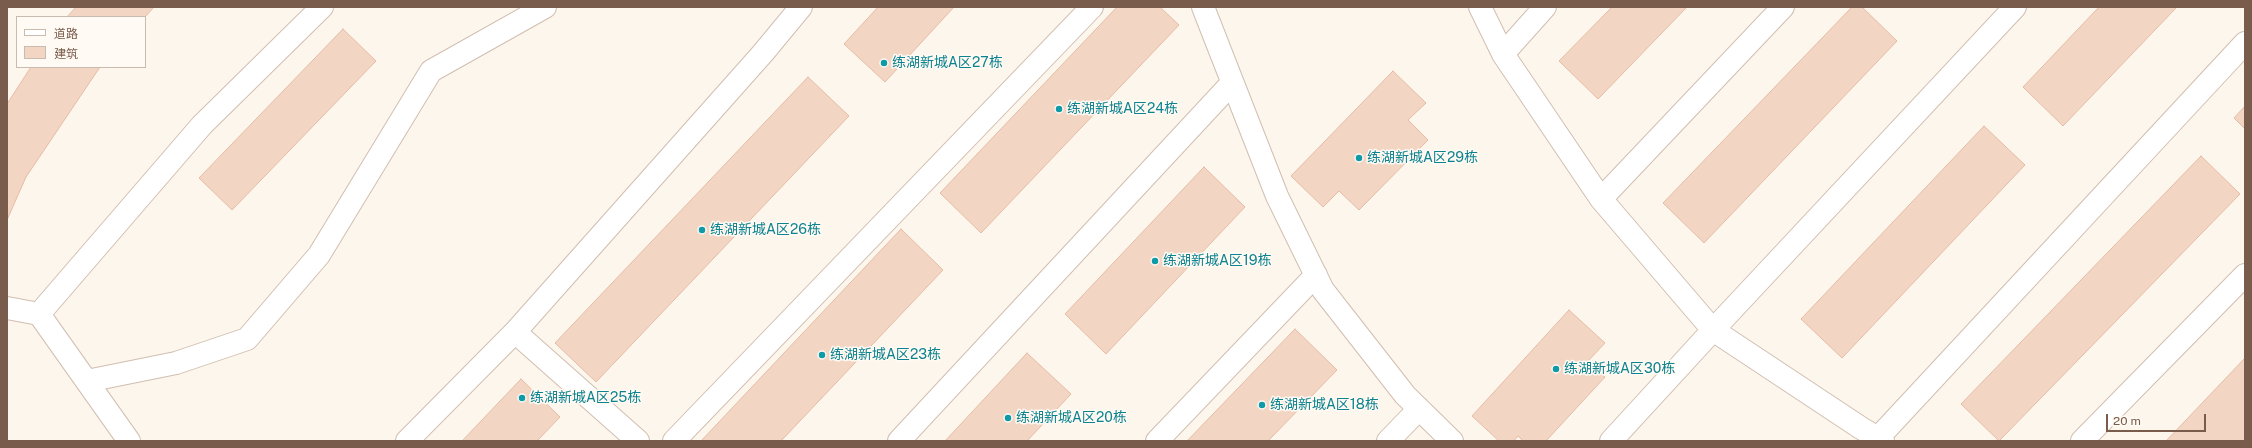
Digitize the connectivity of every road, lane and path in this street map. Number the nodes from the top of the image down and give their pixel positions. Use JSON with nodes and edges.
{"nodes":[{"id":1,"x":322,"y":7,"type":"edge"},
{"id":2,"x":545,"y":7,"type":"edge"},
{"id":3,"x":801,"y":7,"type":"edge"},
{"id":4,"x":1092,"y":7,"type":"edge"},
{"id":5,"x":1203,"y":7,"type":"edge"},
{"id":6,"x":1480,"y":7,"type":"edge"},
{"id":7,"x":1545,"y":7,"type":"edge"},
{"id":8,"x":1783,"y":7,"type":"edge"},
{"id":9,"x":2015,"y":7,"type":"edge"},
{"id":10,"x":2245,"y":43,"type":"edge"},
{"id":11,"x":1503,"y":54,"type":"junction"},
{"id":12,"x":1232,"y":83,"type":"junction"},
{"id":13,"x":1601,"y":199,"type":"junction"},
{"id":14,"x":1316,"y":275,"type":"junction"},
{"id":15,"x":2245,"y":276,"type":"edge"},
{"id":16,"x":7,"y":308,"type":"edge"},
{"id":17,"x":39,"y":314,"type":"junction"},
{"id":18,"x":1713,"y":330,"type":"junction"},
{"id":19,"x":515,"y":332,"type":"junction"},
{"id":20,"x":87,"y":381,"type":"junction"},
{"id":21,"x":1419,"y":409,"type":"junction"},
{"id":22,"x":1881,"y":439,"type":"edge"},
{"id":23,"x":129,"y":441,"type":"edge"},
{"id":24,"x":407,"y":441,"type":"edge"},
{"id":25,"x":638,"y":441,"type":"edge"},
{"id":26,"x":674,"y":441,"type":"edge"},
{"id":27,"x":899,"y":441,"type":"edge"},
{"id":28,"x":1157,"y":441,"type":"edge"},
{"id":29,"x":1388,"y":441,"type":"edge"},
{"id":30,"x":1452,"y":441,"type":"edge"},
{"id":31,"x":1611,"y":441,"type":"edge"},
{"id":32,"x":2082,"y":441,"type":"edge"}],
"edges":[{"from":1,"to":17,"type":"street"},
{"from":2,"to":20,"type":"street"},
{"from":3,"to":19,"type":"street"},
{"from":4,"to":26,"type":"street"},
{"from":5,"to":12,"type":"street"},
{"from":6,"to":11,"type":"street"},
{"from":7,"to":11,"type":"street"},
{"from":8,"to":13,"type":"street"},
{"from":9,"to":18,"type":"street"},
{"from":10,"to":22,"type":"street"},
{"from":11,"to":13,"type":"street"},
{"from":12,"to":14,"type":"street"},
{"from":12,"to":27,"type":"street"},
{"from":13,"to":18,"type":"street"},
{"from":14,"to":21,"type":"street"},
{"from":14,"to":28,"type":"street"},
{"from":15,"to":32,"type":"street"},
{"from":16,"to":17,"type":"street"},
{"from":17,"to":20,"type":"street"},
{"from":18,"to":22,"type":"street"},
{"from":18,"to":31,"type":"street"},
{"from":19,"to":24,"type":"street"},
{"from":19,"to":25,"type":"street"},
{"from":20,"to":23,"type":"street"},
{"from":21,"to":29,"type":"street"},
{"from":21,"to":30,"type":"street"}]}
